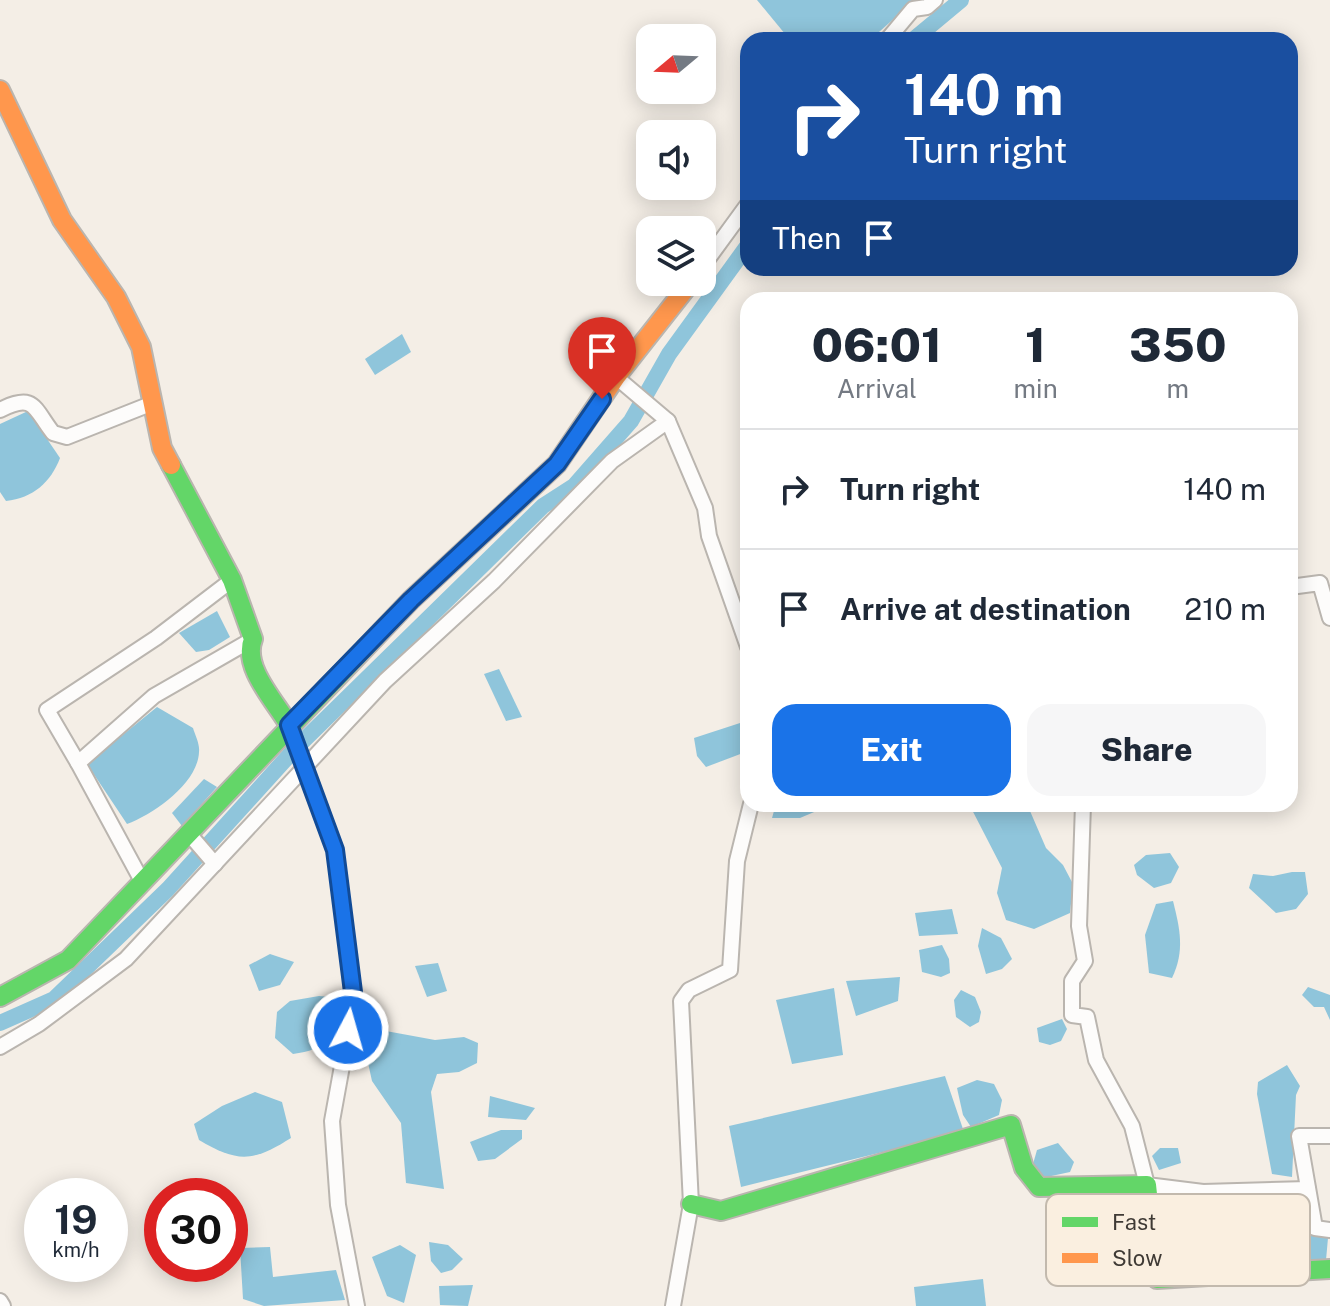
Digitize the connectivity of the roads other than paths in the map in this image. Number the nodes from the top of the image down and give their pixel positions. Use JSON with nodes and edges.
{"nodes":[{"id":1,"x":935,"y":0,"type":"edge"},
{"id":2,"x":894,"y":32,"type":"edge"},
{"id":3,"x":0,"y":90,"type":"edge"},
{"id":4,"x":740,"y":215,"type":"edge"},
{"id":5,"x":716,"y":248,"type":"edge"},
{"id":6,"x":681,"y":296,"type":"edge"},
{"id":7,"x":623,"y":382,"type":"junction"},
{"id":8,"x":153,"y":403,"type":"junction"},
{"id":9,"x":0,"y":410,"type":"edge"},
{"id":10,"x":668,"y":421,"type":"junction"},
{"id":11,"x":232,"y":580,"type":"junction"},
{"id":12,"x":1298,"y":586,"type":"edge"},
{"id":13,"x":1330,"y":618,"type":"edge"},
{"id":14,"x":740,"y":624,"type":"edge"},
{"id":15,"x":253,"y":639,"type":"junction"},
{"id":16,"x":289,"y":725,"type":"junction"},
{"id":17,"x":78,"y":763,"type":"junction"},
{"id":18,"x":305,"y":764,"type":"junction"},
{"id":19,"x":749,"y":812,"type":"edge"},
{"id":20,"x":1083,"y":812,"type":"edge"},
{"id":21,"x":190,"y":835,"type":"junction"},
{"id":22,"x":215,"y":864,"type":"junction"},
{"id":23,"x":143,"y":883,"type":"junction"},
{"id":24,"x":0,"y":997,"type":"edge"},
{"id":25,"x":0,"y":1047,"type":"edge"},
{"id":26,"x":1330,"y":1136,"type":"edge"},
{"id":27,"x":1147,"y":1185,"type":"junction"},
{"id":28,"x":1308,"y":1189,"type":"junction"},
{"id":29,"x":1148,"y":1194,"type":"edge"},
{"id":30,"x":1309,"y":1194,"type":"edge"},
{"id":31,"x":1310,"y":1200,"type":"edge"},
{"id":32,"x":691,"y":1204,"type":"junction"},
{"id":33,"x":1330,"y":1230,"type":"edge"},
{"id":34,"x":1330,"y":1269,"type":"edge"},
{"id":35,"x":1310,"y":1270,"type":"edge"},
{"id":36,"x":357,"y":1306,"type":"edge"},
{"id":37,"x":673,"y":1306,"type":"edge"}],
"edges":[{"from":1,"to":2,"type":"street"},
{"from":3,"to":8,"type":"street"},
{"from":4,"to":5,"type":"street"},
{"from":6,"to":7,"type":"street"},
{"from":7,"to":10,"type":"street"},
{"from":7,"to":16,"type":"street"},
{"from":8,"to":9,"type":"street"},
{"from":8,"to":11,"type":"street"},
{"from":10,"to":14,"type":"street"},
{"from":10,"to":18,"type":"street"},
{"from":11,"to":15,"type":"street"},
{"from":11,"to":17,"type":"street"},
{"from":12,"to":13,"type":"street"},
{"from":15,"to":16,"type":"street"},
{"from":15,"to":17,"type":"street"},
{"from":16,"to":18,"type":"street"},
{"from":16,"to":21,"type":"street"},
{"from":17,"to":23,"type":"street"},
{"from":18,"to":22,"type":"street"},
{"from":18,"to":36,"type":"street"},
{"from":19,"to":32,"type":"street"},
{"from":20,"to":27,"type":"street"},
{"from":21,"to":22,"type":"street"},
{"from":21,"to":23,"type":"street"},
{"from":22,"to":25,"type":"street"},
{"from":23,"to":24,"type":"street"},
{"from":26,"to":28,"type":"street"},
{"from":27,"to":28,"type":"street"},
{"from":27,"to":29,"type":"street"},
{"from":27,"to":32,"type":"street"},
{"from":28,"to":30,"type":"street"},
{"from":31,"to":33,"type":"street"},
{"from":32,"to":37,"type":"street"},
{"from":34,"to":35,"type":"street"}]}
